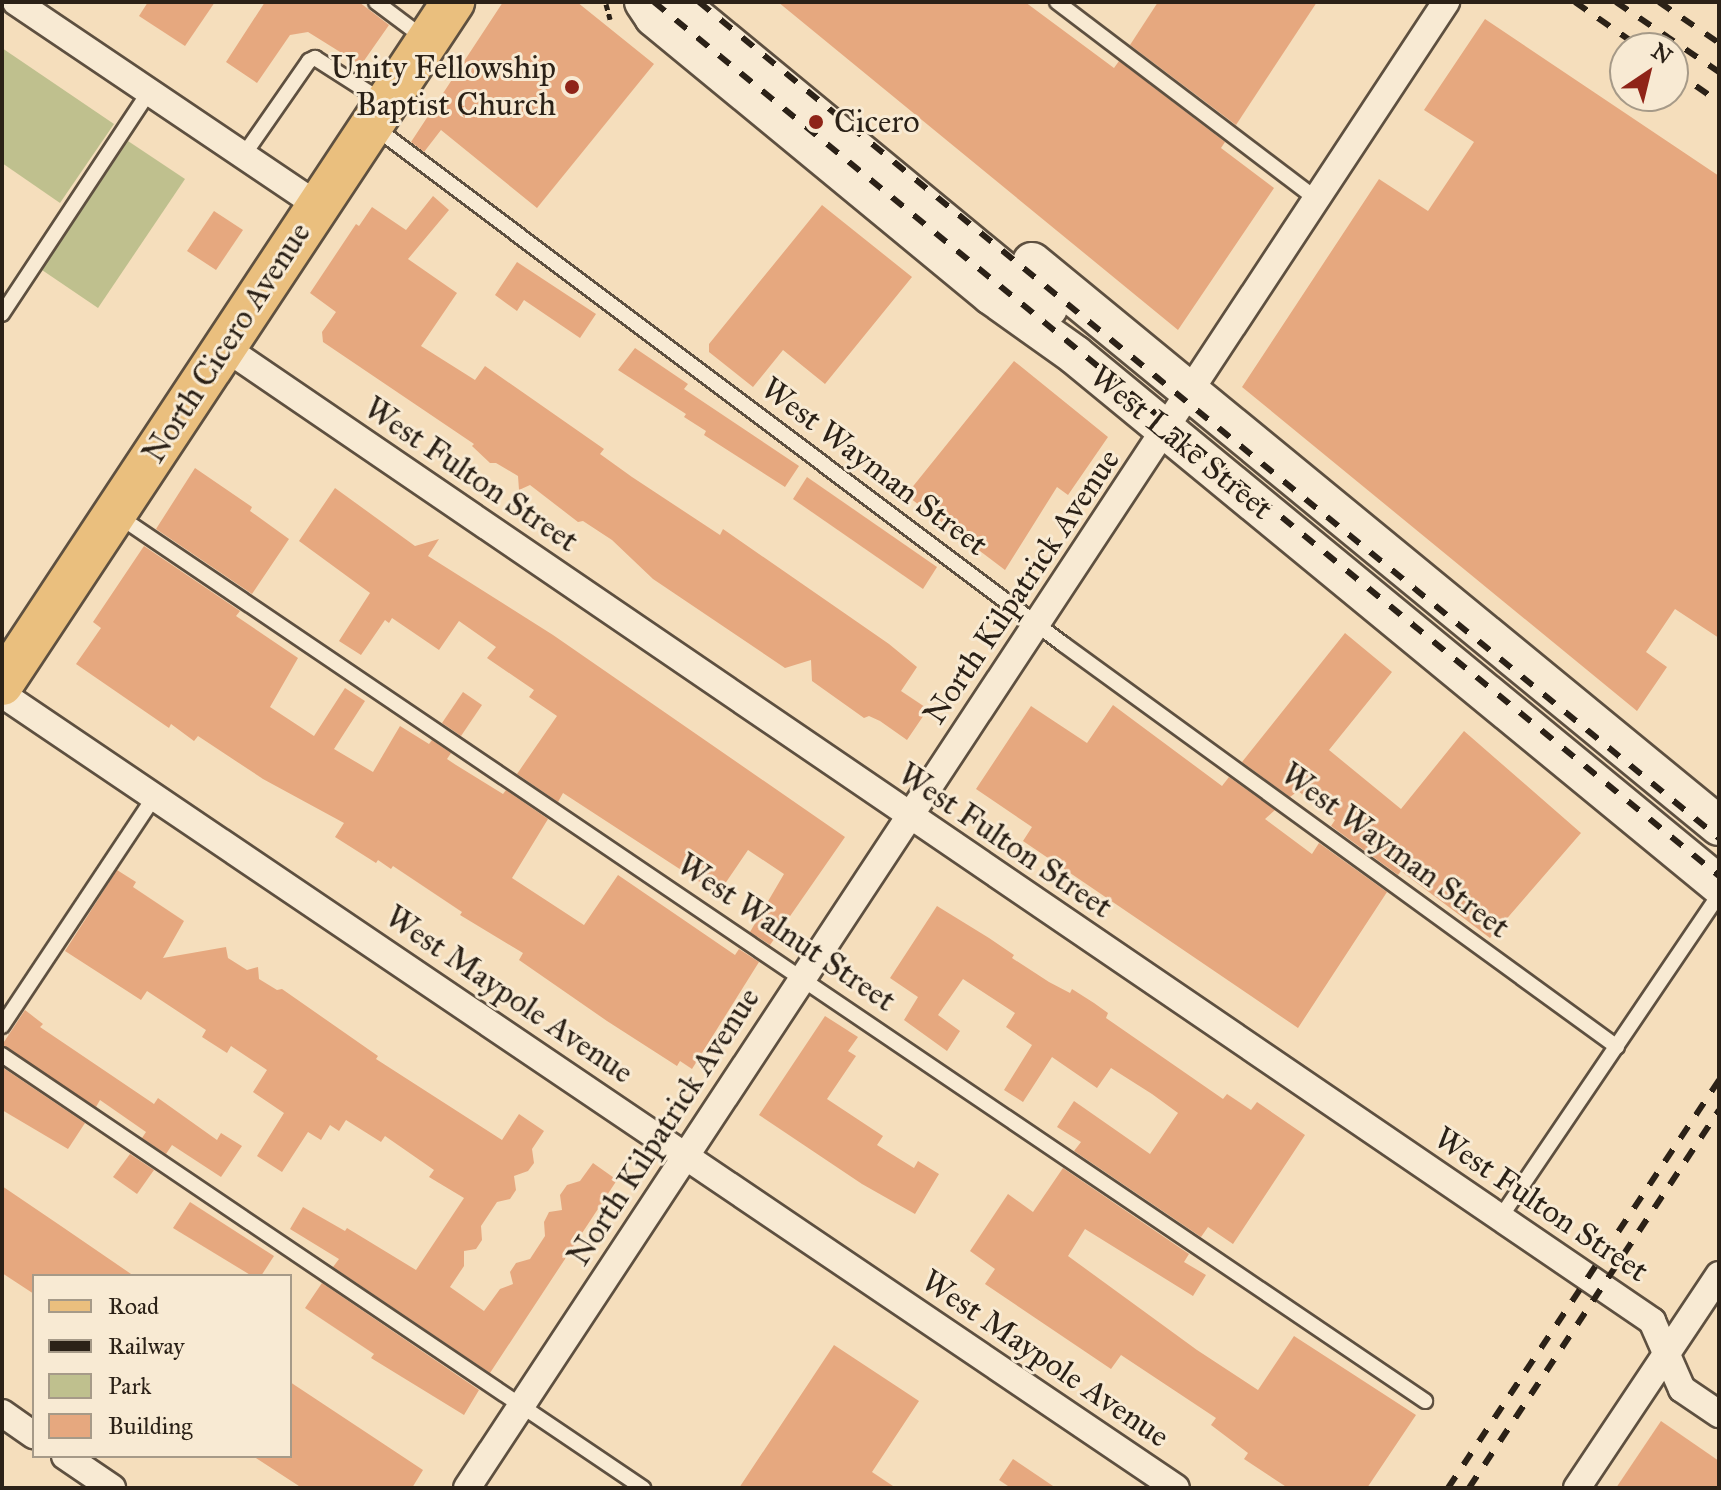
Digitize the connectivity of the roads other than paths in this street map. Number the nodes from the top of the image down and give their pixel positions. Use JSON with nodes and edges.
{"nodes":[{"id":1,"x":16,"y":2,"type":"edge"},
{"id":2,"x":376,"y":2,"type":"edge"},
{"id":3,"x":453,"y":2,"type":"edge"},
{"id":4,"x":644,"y":2,"type":"edge"},
{"id":5,"x":677,"y":2,"type":"edge"},
{"id":6,"x":716,"y":2,"type":"edge"},
{"id":7,"x":1057,"y":2,"type":"edge"},
{"id":8,"x":1446,"y":2,"type":"edge"},
{"id":9,"x":427,"y":41,"type":"junction"},
{"id":10,"x":149,"y":92,"type":"junction"},
{"id":11,"x":378,"y":114,"type":"junction"},
{"id":12,"x":243,"y":156,"type":"junction"},
{"id":13,"x":1317,"y":199,"type":"junction"},
{"id":14,"x":318,"y":206,"type":"junction"},
{"id":15,"x":2,"y":314,"type":"edge"},
{"id":16,"x":224,"y":347,"type":"junction"},
{"id":17,"x":1178,"y":412,"type":"junction"},
{"id":18,"x":115,"y":513,"type":"junction"},
{"id":19,"x":1037,"y":625,"type":"junction"},
{"id":20,"x":2,"y":684,"type":"edge"},
{"id":21,"x":2,"y":694,"type":"edge"},
{"id":22,"x":154,"y":797,"type":"junction"},
{"id":23,"x":910,"y":817,"type":"junction"},
{"id":24,"x":1719,"y":826,"type":"edge"},
{"id":25,"x":1719,"y":856,"type":"edge"},
{"id":26,"x":1719,"y":885,"type":"edge"},
{"id":27,"x":1719,"y":895,"type":"edge"},
{"id":28,"x":803,"y":979,"type":"junction"},
{"id":29,"x":2,"y":1026,"type":"edge"},
{"id":30,"x":1617,"y":1047,"type":"junction"},
{"id":31,"x":2,"y":1055,"type":"edge"},
{"id":32,"x":686,"y":1156,"type":"junction"},
{"id":33,"x":1500,"y":1218,"type":"junction"},
{"id":34,"x":1719,"y":1275,"type":"edge"},
{"id":35,"x":1666,"y":1355,"type":"junction"},
{"id":36,"x":1425,"y":1401,"type":"dead end"},
{"id":37,"x":521,"y":1406,"type":"junction"},
{"id":38,"x":2,"y":1413,"type":"edge"},
{"id":39,"x":1719,"y":1414,"type":"edge"},
{"id":40,"x":32,"y":1434,"type":"edge"},
{"id":41,"x":68,"y":1458,"type":"edge"},
{"id":42,"x":112,"y":1488,"type":"edge"},
{"id":43,"x":467,"y":1488,"type":"edge"},
{"id":44,"x":643,"y":1488,"type":"edge"},
{"id":45,"x":1176,"y":1488,"type":"edge"},
{"id":46,"x":1577,"y":1488,"type":"edge"}],
"edges":[{"from":1,"to":10,"type":"street"},
{"from":2,"to":9,"type":"lane"},
{"from":3,"to":9,"type":"main road","name":"North Cicero Avenue"},
{"from":4,"to":17,"type":"main road","name":"West Lake Street"},
{"from":5,"to":17,"type":"main road","name":"West Lake Street"},
{"from":6,"to":17,"type":"main road","name":"West Lake Street"},
{"from":7,"to":13,"type":"lane"},
{"from":8,"to":13,"type":"street","name":"North Kilpatrick Avenue"},
{"from":9,"to":11,"type":"main road","name":"North Cicero Avenue"},
{"from":10,"to":12,"type":"street"},
{"from":10,"to":15,"type":"lane"},
{"from":11,"to":12,"type":"lane","name":"West Wayman Street"},
{"from":11,"to":14,"type":"main road","name":"North Cicero Avenue"},
{"from":11,"to":19,"type":"lane","name":"West Wayman Street"},
{"from":12,"to":14,"type":"street"},
{"from":13,"to":17,"type":"street","name":"North Kilpatrick Avenue"},
{"from":14,"to":16,"type":"main road","name":"North Cicero Avenue"},
{"from":16,"to":18,"type":"main road","name":"North Cicero Avenue"},
{"from":16,"to":23,"type":"street","name":"West Fulton Street"},
{"from":17,"to":19,"type":"street","name":"North Kilpatrick Avenue"},
{"from":17,"to":24,"type":"main road","name":"West Lake Street"},
{"from":17,"to":25,"type":"main road","name":"West Lake Street"},
{"from":17,"to":26,"type":"main road","name":"West Lake Street"},
{"from":18,"to":20,"type":"main road","name":"North Cicero Avenue"},
{"from":18,"to":28,"type":"lane","name":"West Walnut Street"},
{"from":19,"to":23,"type":"street","name":"North Kilpatrick Avenue"},
{"from":19,"to":30,"type":"lane","name":"West Wayman Street"},
{"from":21,"to":22,"type":"street","name":"West Maypole Avenue"},
{"from":22,"to":29,"type":"lane"},
{"from":22,"to":32,"type":"street","name":"West Maypole Avenue"},
{"from":23,"to":28,"type":"street","name":"North Kilpatrick Avenue"},
{"from":23,"to":33,"type":"street","name":"West Fulton Street"},
{"from":27,"to":30,"type":"lane"},
{"from":28,"to":32,"type":"street","name":"North Kilpatrick Avenue"},
{"from":28,"to":36,"type":"lane","name":"West Walnut Street"},
{"from":30,"to":33,"type":"lane"},
{"from":31,"to":37,"type":"lane"},
{"from":32,"to":37,"type":"street","name":"North Kilpatrick Avenue"},
{"from":32,"to":45,"type":"street","name":"West Maypole Avenue"},
{"from":33,"to":35,"type":"street","name":"West Fulton Street"},
{"from":34,"to":35,"type":"street"},
{"from":35,"to":39,"type":"street","name":"West Fulton Street"},
{"from":35,"to":46,"type":"street"},
{"from":37,"to":43,"type":"street","name":"North Kilpatrick Avenue"},
{"from":37,"to":44,"type":"lane"},
{"from":38,"to":40,"type":"street"},
{"from":41,"to":42,"type":"street"}]}
